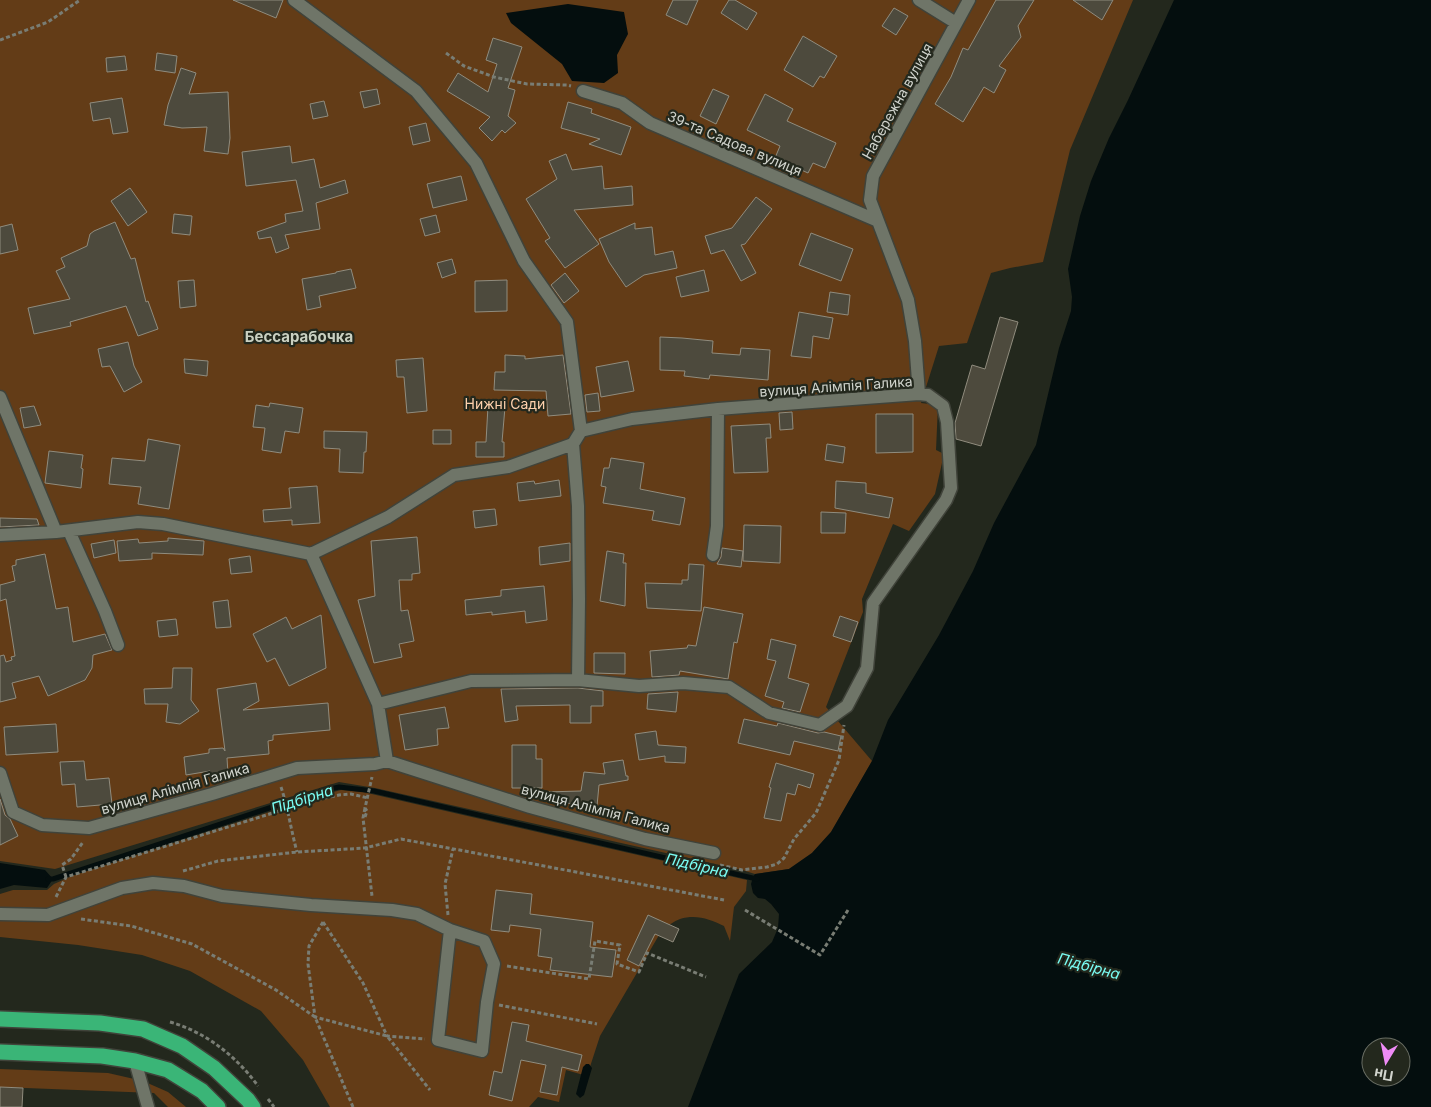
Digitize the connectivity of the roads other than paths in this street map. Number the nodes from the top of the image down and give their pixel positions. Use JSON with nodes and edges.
{"nodes":[{"id":1,"x":294,"y":0,"type":"edge"},
{"id":2,"x":919,"y":0,"type":"edge"},
{"id":3,"x":969,"y":0,"type":"edge"},
{"id":4,"x":956,"y":23,"type":"junction"},
{"id":5,"x":582,"y":91,"type":"road end"},
{"id":6,"x":878,"y":221,"type":"junction"},
{"id":7,"x":919,"y":394,"type":"junction"},
{"id":8,"x":0,"y":397,"type":"edge"},
{"id":9,"x":718,"y":409,"type":"junction"},
{"id":10,"x":581,"y":431,"type":"junction"},
{"id":11,"x":573,"y":444,"type":"junction"},
{"id":12,"x":69,"y":531,"type":"junction"},
{"id":13,"x":56,"y":532,"type":"junction"},
{"id":14,"x":0,"y":534,"type":"edge"},
{"id":15,"x":311,"y":554,"type":"junction"},
{"id":16,"x":713,"y":555,"type":"dead end"},
{"id":17,"x":118,"y":645,"type":"dead end"},
{"id":18,"x":578,"y":680,"type":"junction"},
{"id":19,"x":378,"y":704,"type":"junction"},
{"id":20,"x":387,"y":762,"type":"junction"},
{"id":21,"x":0,"y":774,"type":"edge"},
{"id":22,"x":715,"y":858,"type":"road end"},
{"id":23,"x":0,"y":914,"type":"edge"},
{"id":24,"x":450,"y":930,"type":"junction"},
{"id":25,"x":0,"y":1019,"type":"edge"},
{"id":26,"x":0,"y":1052,"type":"edge"},
{"id":27,"x":135,"y":1060,"type":"junction"},
{"id":28,"x":148,"y":1107,"type":"edge"},
{"id":29,"x":218,"y":1107,"type":"edge"},
{"id":30,"x":253,"y":1107,"type":"edge"}],
"edges":[{"from":1,"to":10,"type":"street"},
{"from":2,"to":4,"type":"street"},
{"from":3,"to":4,"type":"street","name":"Набережна вулиця"},
{"from":4,"to":6,"type":"street","name":"Набережна вулиця"},
{"from":5,"to":6,"type":"street","name":"39-та Садова вулиця"},
{"from":6,"to":7,"type":"street","name":"Набережна вулиця"},
{"from":7,"to":9,"type":"street","name":"вулиця Алімпія Галика"},
{"from":7,"to":18,"type":"street","name":"вулиця Алімпія Галика"},
{"from":8,"to":13,"type":"street"},
{"from":9,"to":10,"type":"street","name":"вулиця Алімпія Галика"},
{"from":9,"to":16,"type":"street"},
{"from":10,"to":11,"type":"street"},
{"from":11,"to":15,"type":"street"},
{"from":11,"to":18,"type":"street"},
{"from":12,"to":13,"type":"street"},
{"from":12,"to":15,"type":"street"},
{"from":12,"to":17,"type":"street"},
{"from":13,"to":14,"type":"street"},
{"from":15,"to":19,"type":"street"},
{"from":18,"to":19,"type":"street","name":"вулиця Алімпія Галика"},
{"from":19,"to":20,"type":"street"},
{"from":20,"to":21,"type":"street","name":"вулиця Алімпія Галика"},
{"from":20,"to":22,"type":"street","name":"вулиця Алімпія Галика"},
{"from":23,"to":24,"type":"street"},
{"from":24,"to":24,"type":"street"},
{"from":25,"to":30,"type":"highway"},
{"from":26,"to":27,"type":"highway"},
{"from":27,"to":28,"type":"street"},
{"from":27,"to":29,"type":"highway"}]}
